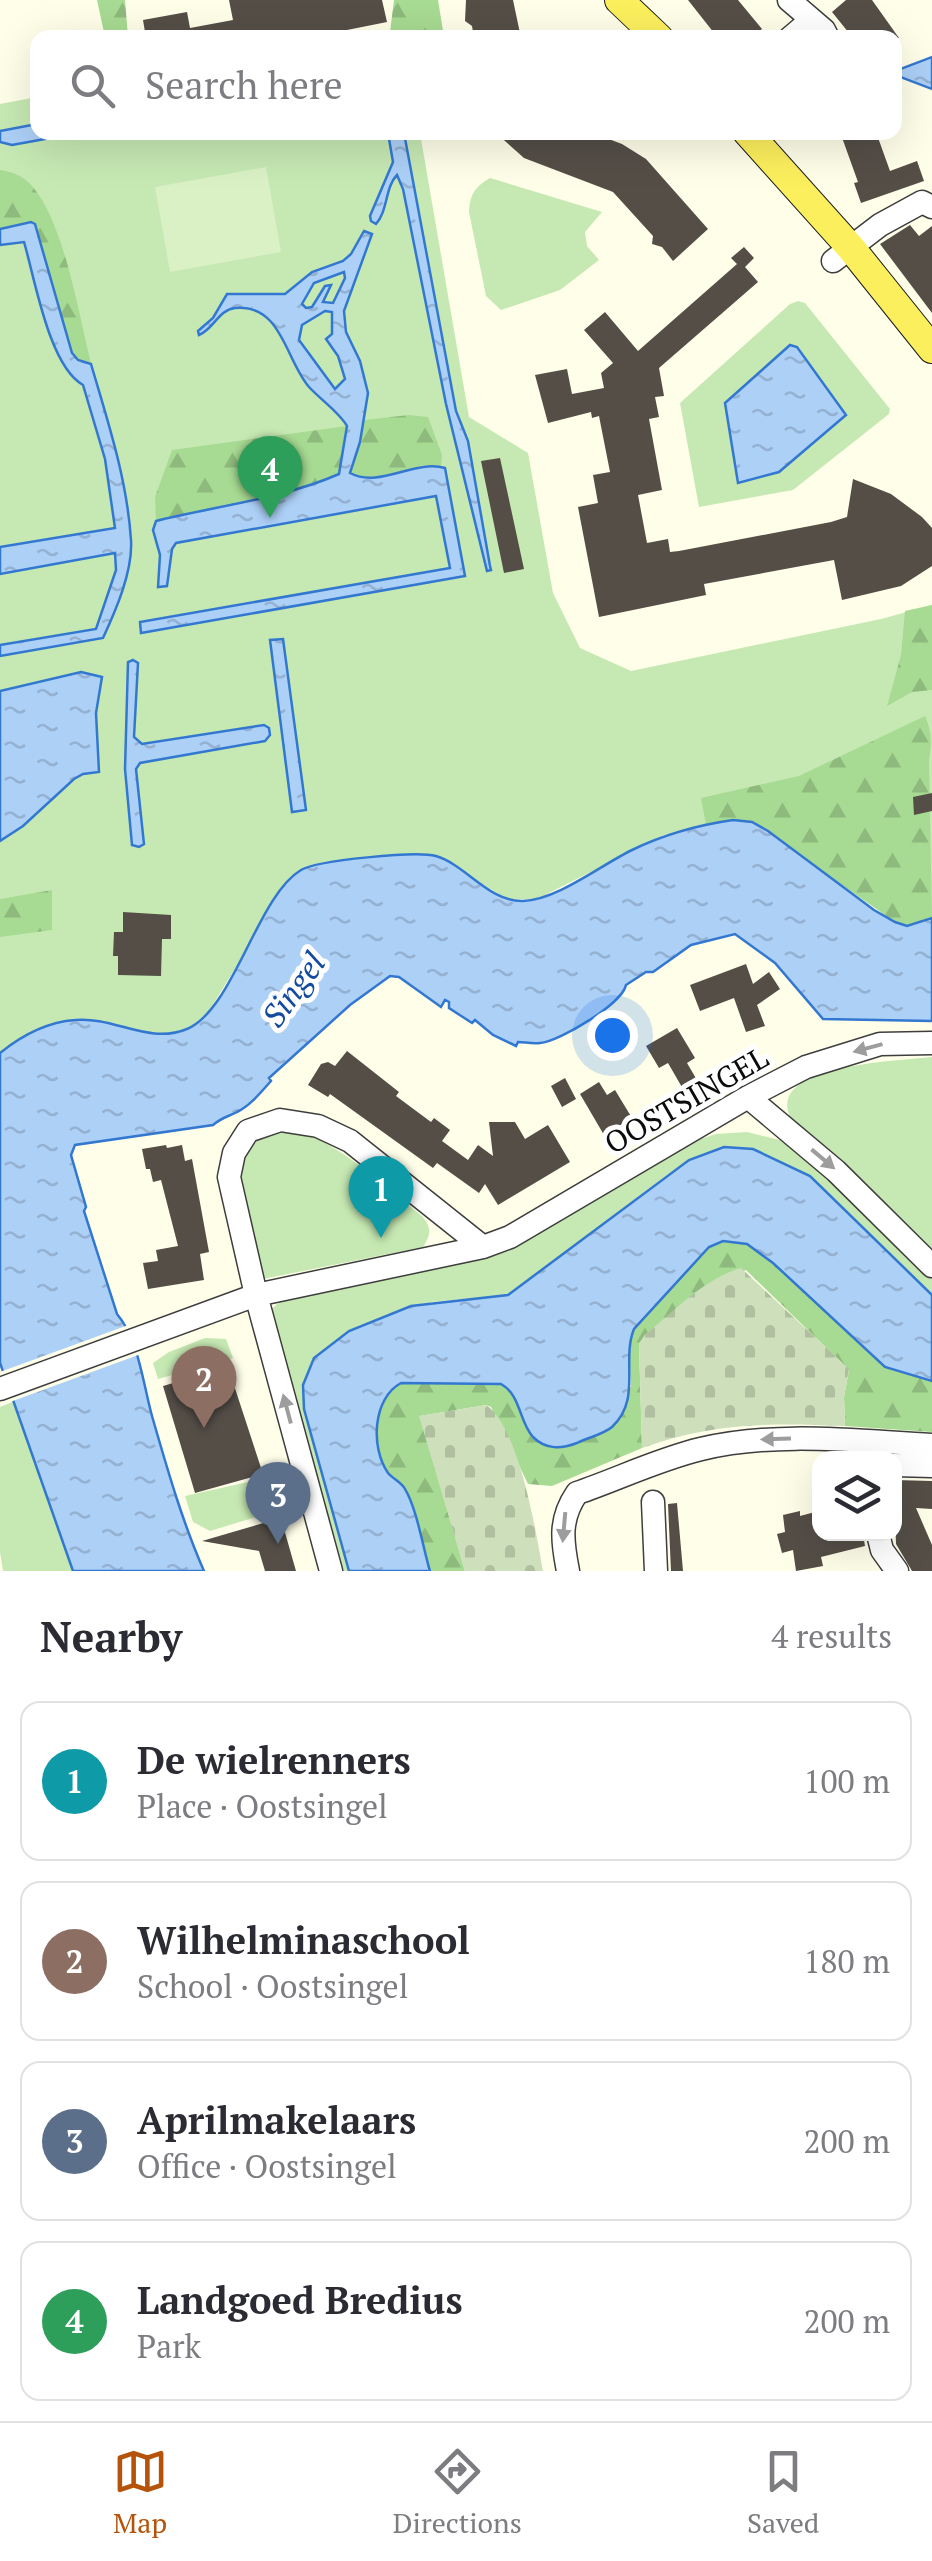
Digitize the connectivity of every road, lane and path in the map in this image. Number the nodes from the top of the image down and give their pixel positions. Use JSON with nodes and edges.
{"nodes":[{"id":1,"x":618,"y":0,"type":"edge"},
{"id":2,"x":789,"y":0,"type":"edge"},
{"id":3,"x":810,"y":20,"type":"junction"},
{"id":4,"x":650,"y":30,"type":"edge"},
{"id":5,"x":799,"y":30,"type":"edge"},
{"id":6,"x":824,"y":30,"type":"edge"},
{"id":7,"x":754,"y":140,"type":"edge"},
{"id":8,"x":932,"y":207,"type":"edge"},
{"id":9,"x":842,"y":255,"type":"junction"},
{"id":10,"x":932,"y":349,"type":"edge"},
{"id":11,"x":932,"y":1044,"type":"edge"},
{"id":12,"x":748,"y":1096,"type":"junction"},
{"id":13,"x":483,"y":1247,"type":"junction"},
{"id":14,"x":932,"y":1266,"type":"edge"},
{"id":15,"x":256,"y":1295,"type":"junction"},
{"id":16,"x":0,"y":1389,"type":"edge"},
{"id":17,"x":932,"y":1446,"type":"edge"},
{"id":18,"x":902,"y":1465,"type":"edge"},
{"id":19,"x":932,"y":1466,"type":"edge"},
{"id":20,"x":653,"y":1502,"type":"dead end"},
{"id":21,"x":880,"y":1541,"type":"edge"},
{"id":22,"x":331,"y":1571,"type":"edge"},
{"id":23,"x":568,"y":1571,"type":"edge"},
{"id":24,"x":656,"y":1571,"type":"edge"},
{"id":25,"x":897,"y":1571,"type":"edge"}],
"edges":[{"from":1,"to":4,"type":"main road"},
{"from":2,"to":3,"type":"street"},
{"from":3,"to":5,"type":"street"},
{"from":3,"to":6,"type":"street"},
{"from":7,"to":9,"type":"main road"},
{"from":8,"to":9,"type":"street"},
{"from":9,"to":10,"type":"main road"},
{"from":11,"to":12,"type":"street","name":"OOSTSINGEL","one_way":true},
{"from":12,"to":13,"type":"street","name":"OOSTSINGEL"},
{"from":12,"to":14,"type":"street","one_way":true},
{"from":13,"to":15,"type":"street","name":"OOSTSINGEL"},
{"from":13,"to":15,"type":"street"},
{"from":15,"to":16,"type":"street","name":"OOSTSINGEL"},
{"from":22,"to":15,"type":"street","one_way":true},
{"from":17,"to":23,"type":"street","one_way":true},
{"from":18,"to":19,"type":"street"},
{"from":20,"to":24,"type":"street"},
{"from":21,"to":25,"type":"street"}]}
